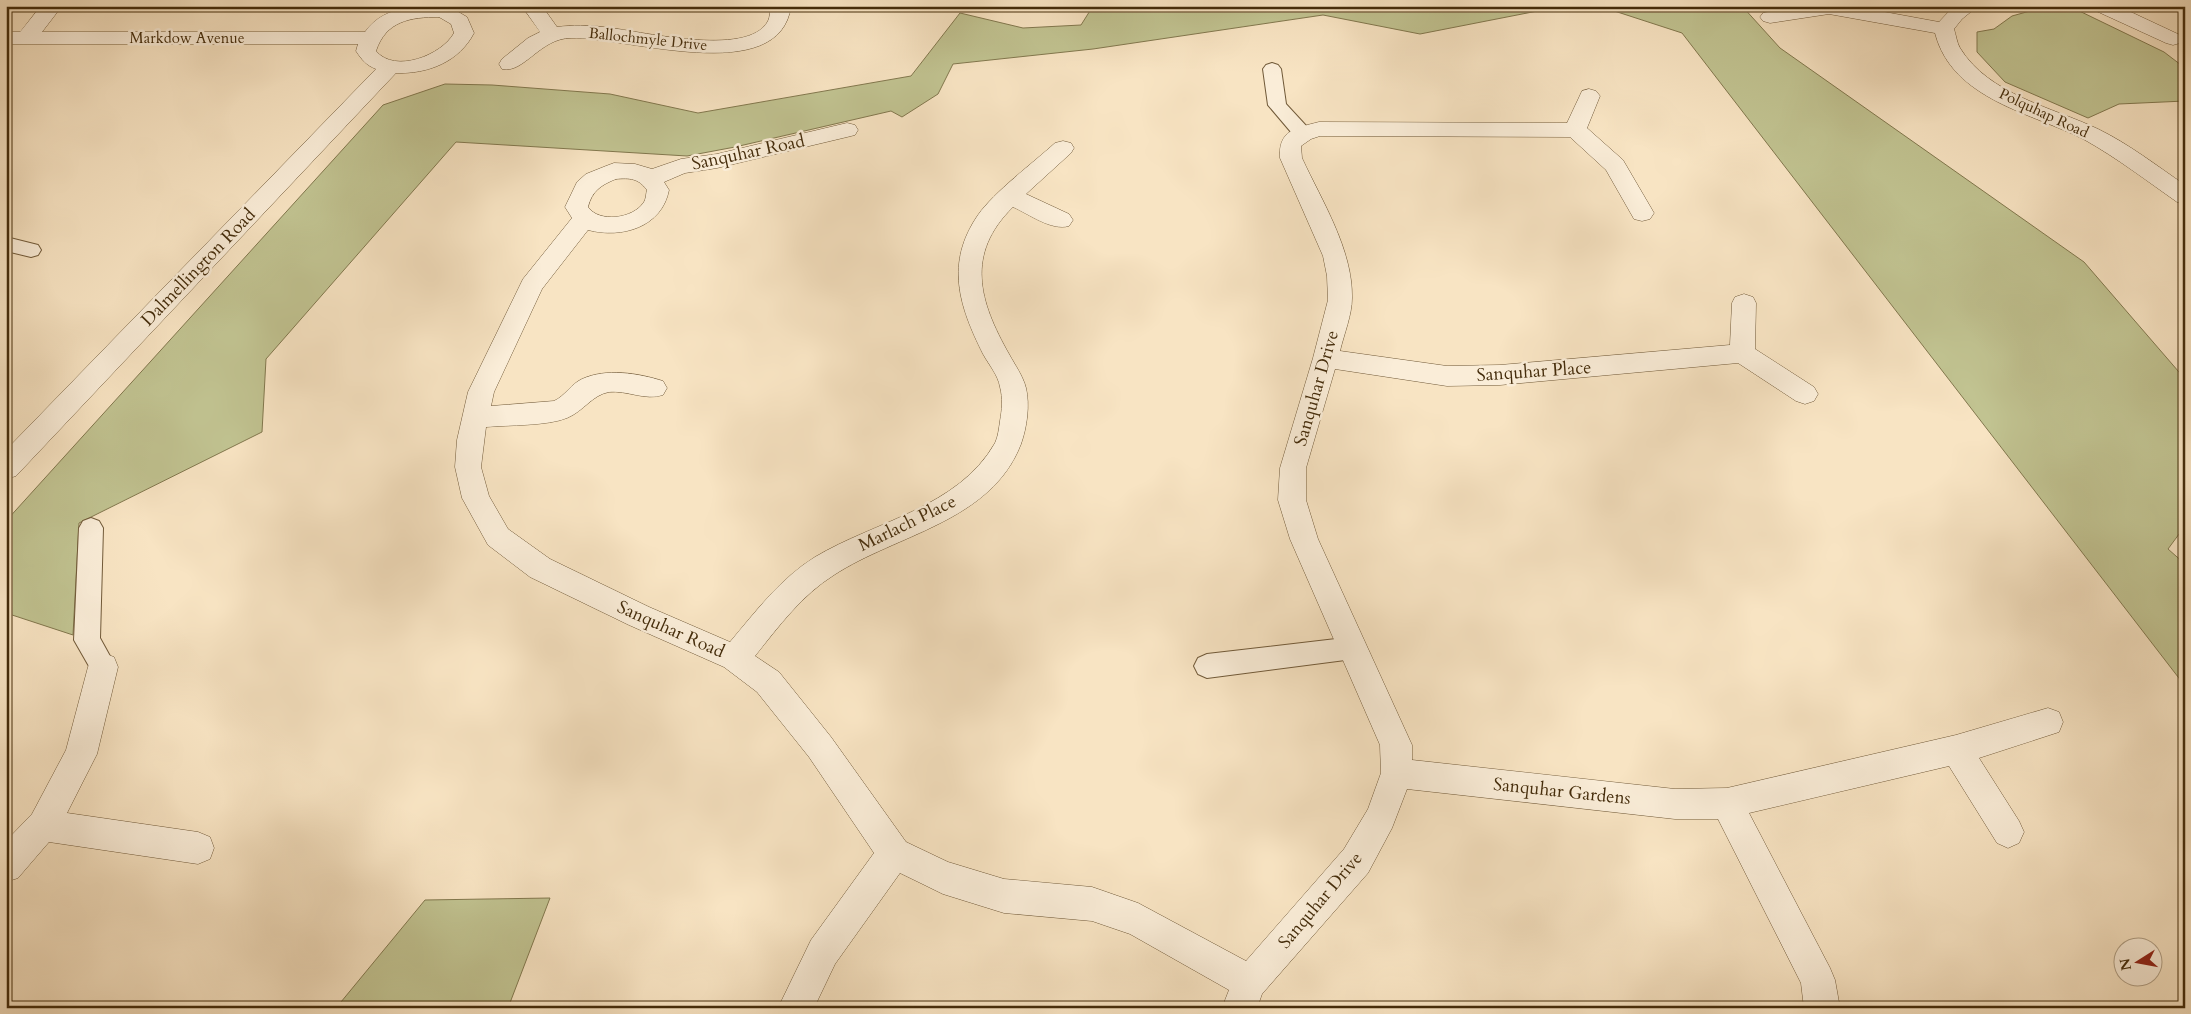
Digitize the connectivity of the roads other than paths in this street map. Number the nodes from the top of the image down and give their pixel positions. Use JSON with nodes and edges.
{"nodes":[{"id":1,"x":52,"y":6,"type":"edge"},
{"id":2,"x":532,"y":6,"type":"edge"},
{"id":3,"x":781,"y":6,"type":"edge"},
{"id":4,"x":1968,"y":6,"type":"edge"},
{"id":5,"x":2100,"y":6,"type":"edge"},
{"id":6,"x":1829,"y":7,"type":"edge"},
{"id":7,"x":445,"y":8,"type":"edge"},
{"id":8,"x":1770,"y":17,"type":"dead end"},
{"id":9,"x":1944,"y":29,"type":"junction"},
{"id":10,"x":552,"y":34,"type":"junction"},
{"id":11,"x":27,"y":37,"type":"junction"},
{"id":12,"x":6,"y":38,"type":"edge"},
{"id":13,"x":369,"y":38,"type":"junction"},
{"id":14,"x":2173,"y":39,"type":"dead end"},
{"id":15,"x":509,"y":64,"type":"dead end"},
{"id":16,"x":390,"y":67,"type":"junction"},
{"id":17,"x":1272,"y":69,"type":"dead end"},
{"id":18,"x":1588,"y":96,"type":"dead end"},
{"id":19,"x":847,"y":130,"type":"dead end"},
{"id":20,"x":1575,"y":130,"type":"junction"},
{"id":21,"x":1303,"y":134,"type":"junction"},
{"id":22,"x":1062,"y":148,"type":"dead end"},
{"id":23,"x":652,"y":178,"type":"junction"},
{"id":24,"x":1010,"y":196,"type":"junction"},
{"id":25,"x":2185,"y":196,"type":"edge"},
{"id":26,"x":1642,"y":213,"type":"dead end"},
{"id":27,"x":584,"y":219,"type":"junction"},
{"id":28,"x":1061,"y":220,"type":"dead end"},
{"id":29,"x":6,"y":244,"type":"edge"},
{"id":30,"x":31,"y":250,"type":"dead end"},
{"id":31,"x":1744,"y":303,"type":"dead end"},
{"id":32,"x":1742,"y":353,"type":"junction"},
{"id":33,"x":1326,"y":358,"type":"junction"},
{"id":34,"x":654,"y":388,"type":"dead end"},
{"id":35,"x":1805,"y":394,"type":"dead end"},
{"id":36,"x":475,"y":418,"type":"junction"},
{"id":37,"x":6,"y":468,"type":"edge"},
{"id":38,"x":91,"y":528,"type":"dead end"},
{"id":39,"x":1354,"y":648,"type":"junction"},
{"id":40,"x":735,"y":658,"type":"junction"},
{"id":41,"x":1207,"y":666,"type":"dead end"},
{"id":42,"x":103,"y":667,"type":"joint"},
{"id":43,"x":2048,"y":722,"type":"dead end"},
{"id":44,"x":1956,"y":750,"type":"junction"},
{"id":45,"x":1397,"y":773,"type":"junction"},
{"id":46,"x":1727,"y":803,"type":"junction"},
{"id":47,"x":43,"y":825,"type":"junction"},
{"id":48,"x":2008,"y":832,"type":"dead end"},
{"id":49,"x":198,"y":848,"type":"dead end"},
{"id":50,"x":894,"y":852,"type":"junction"},
{"id":51,"x":6,"y":866,"type":"edge"},
{"id":52,"x":1245,"y":995,"type":"edge"},
{"id":53,"x":795,"y":1008,"type":"edge"},
{"id":54,"x":1822,"y":1008,"type":"edge"}],
"edges":[{"from":1,"to":11,"type":"street"},
{"from":2,"to":10,"type":"street"},
{"from":3,"to":10,"type":"street","name":"Ballochmyle Drive"},
{"from":4,"to":9,"type":"street"},
{"from":5,"to":14,"type":"street"},
{"from":6,"to":8,"type":"street"},
{"from":6,"to":9,"type":"street"},
{"from":7,"to":13,"type":"street"},
{"from":7,"to":16,"type":"street"},
{"from":9,"to":25,"type":"street","name":"Polquhap Road"},
{"from":10,"to":15,"type":"street","name":"Ballochmyle Drive"},
{"from":11,"to":12,"type":"street","name":"Markdow Avenue"},
{"from":11,"to":13,"type":"street","name":"Markdow Avenue"},
{"from":13,"to":16,"type":"street"},
{"from":16,"to":37,"type":"street","name":"Dalmellington Road"},
{"from":17,"to":21,"type":"lane"},
{"from":18,"to":20,"type":"street"},
{"from":19,"to":23,"type":"street","name":"Sanquhar Road"},
{"from":20,"to":21,"type":"street"},
{"from":20,"to":26,"type":"street"},
{"from":21,"to":33,"type":"street","name":"Sanquhar Drive"},
{"from":22,"to":24,"type":"street","name":"Marlach Place"},
{"from":23,"to":27,"type":"street"},
{"from":23,"to":27,"type":"street"},
{"from":24,"to":28,"type":"street"},
{"from":24,"to":40,"type":"street","name":"Marlach Place"},
{"from":27,"to":36,"type":"street","name":"Sanquhar Road"},
{"from":29,"to":30,"type":"lane"},
{"from":31,"to":32,"type":"street"},
{"from":32,"to":33,"type":"street","name":"Sanquhar Place"},
{"from":32,"to":35,"type":"street"},
{"from":33,"to":39,"type":"street","name":"Sanquhar Drive"},
{"from":34,"to":36,"type":"street"},
{"from":36,"to":40,"type":"street","name":"Sanquhar Road"},
{"from":38,"to":42,"type":"lane"},
{"from":39,"to":41,"type":"lane"},
{"from":39,"to":45,"type":"street","name":"Sanquhar Drive"},
{"from":40,"to":50,"type":"street","name":"Sanquhar Road"},
{"from":42,"to":47,"type":"street"},
{"from":43,"to":44,"type":"street","name":"Sanquhar Gardens"},
{"from":44,"to":46,"type":"street","name":"Sanquhar Gardens"},
{"from":44,"to":48,"type":"street"},
{"from":45,"to":46,"type":"street","name":"Sanquhar Gardens"},
{"from":45,"to":52,"type":"street","name":"Sanquhar Drive"},
{"from":46,"to":54,"type":"street"},
{"from":47,"to":49,"type":"street"},
{"from":47,"to":51,"type":"street"},
{"from":50,"to":52,"type":"street","name":"Sanquhar Road"},
{"from":50,"to":53,"type":"street"}]}
